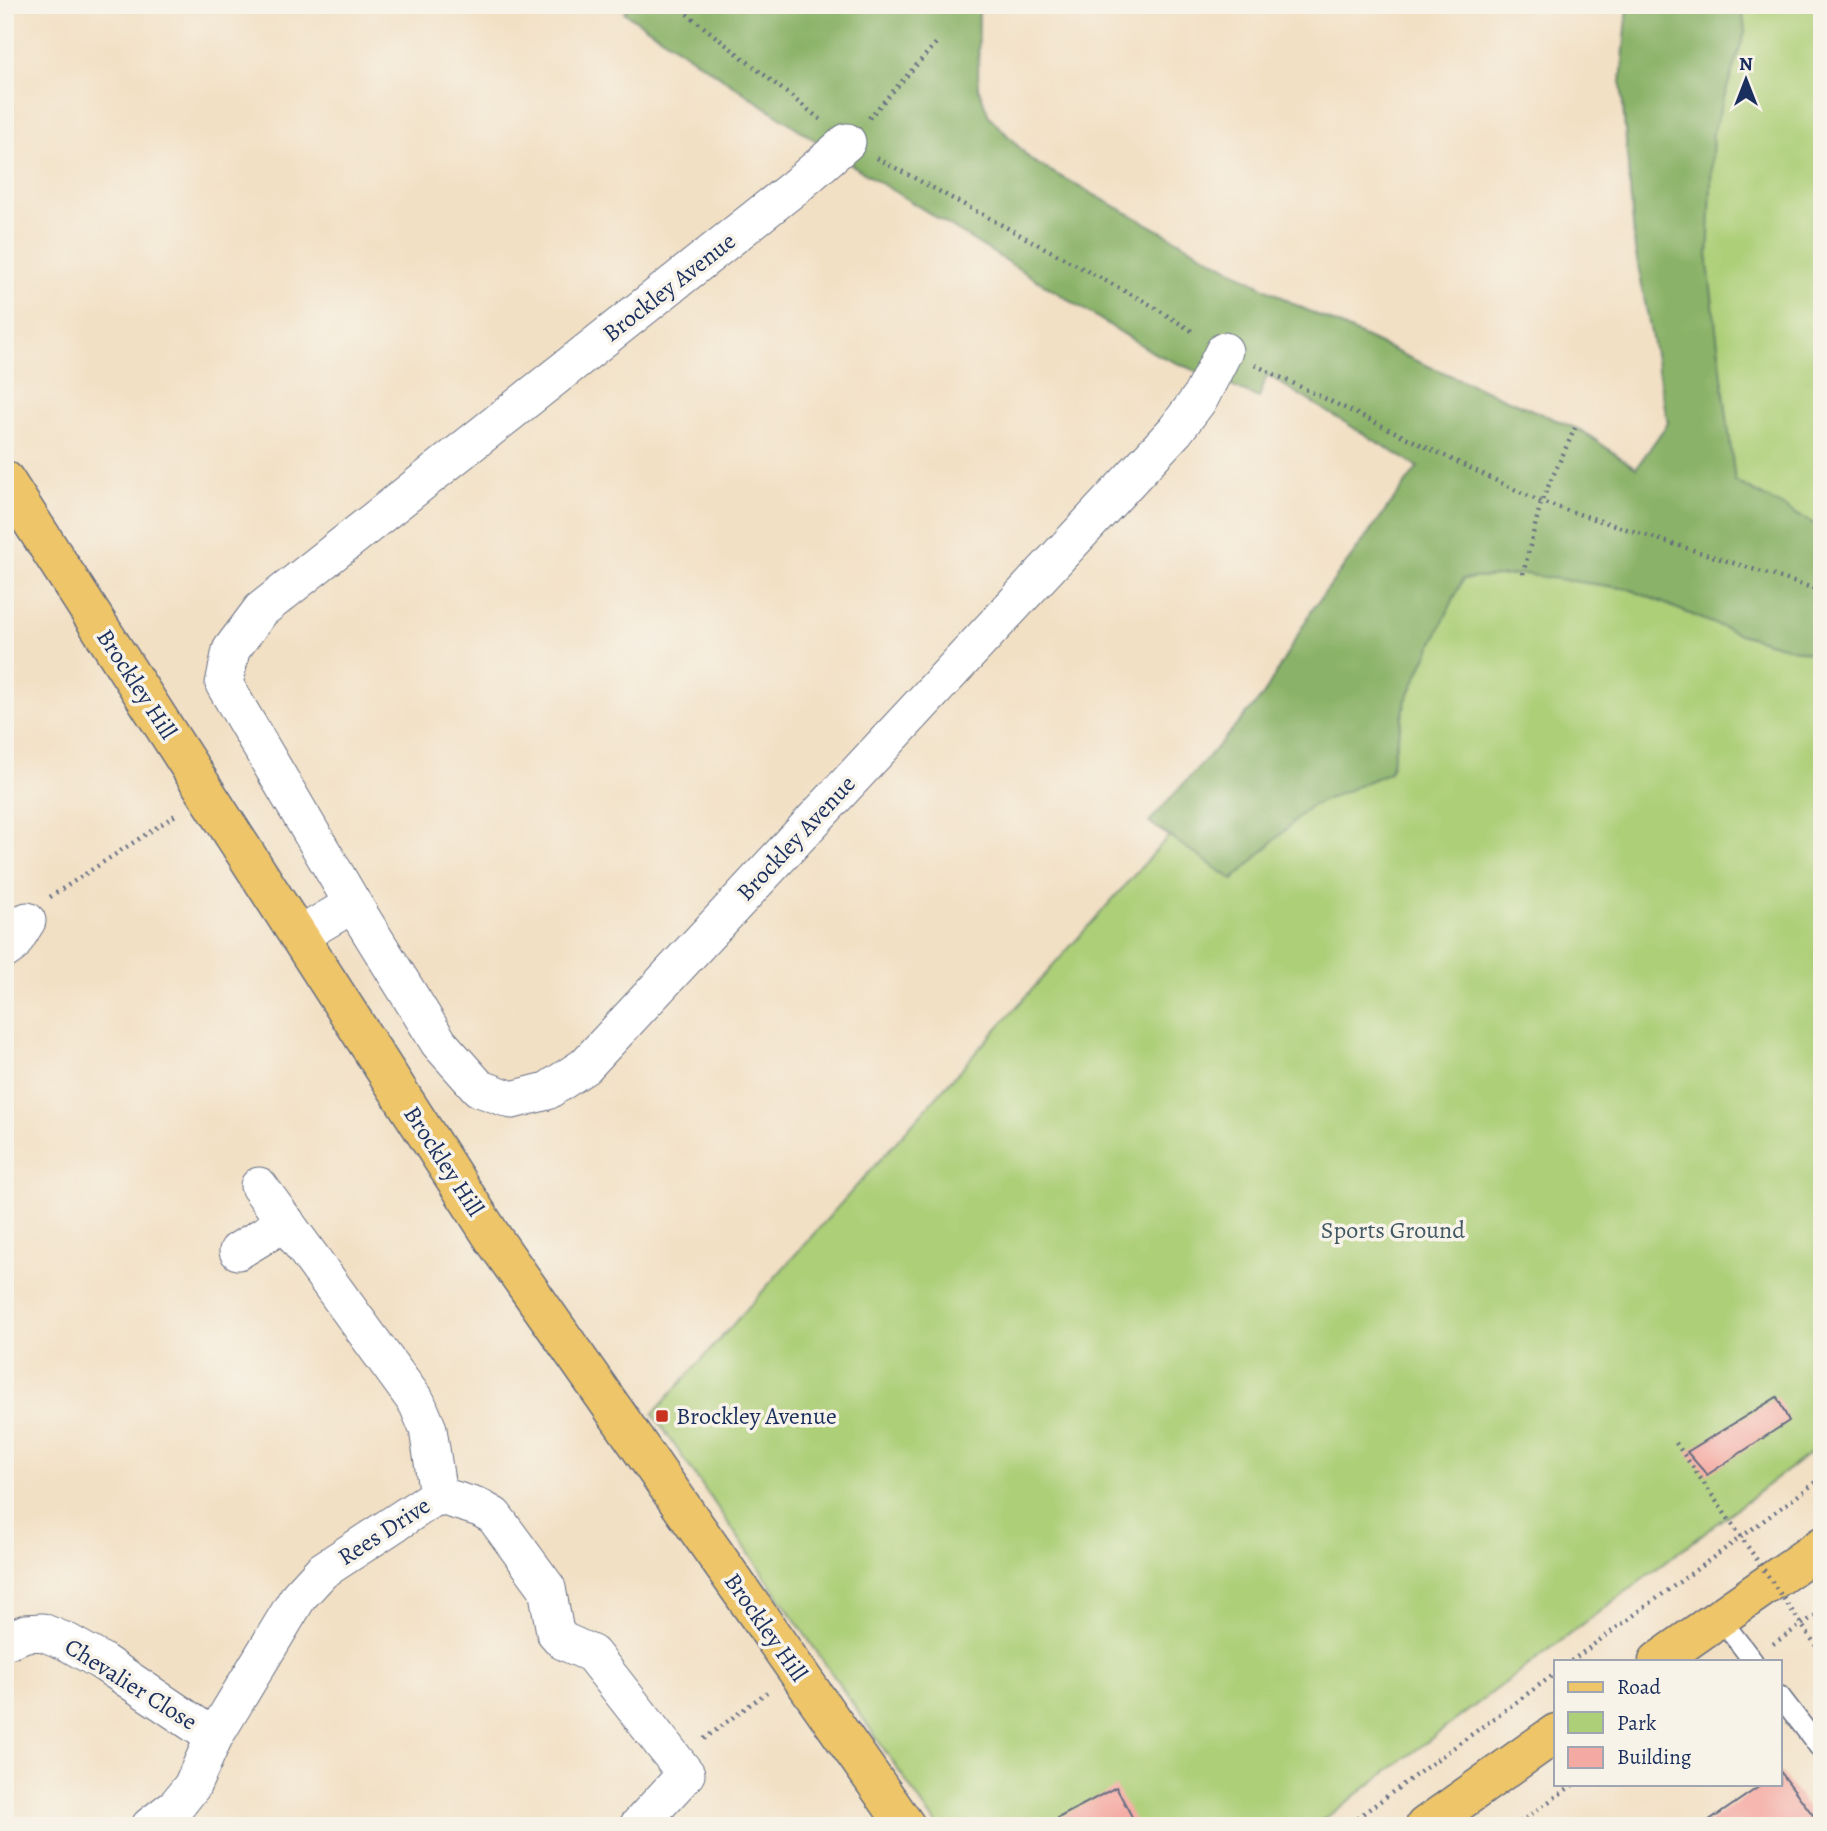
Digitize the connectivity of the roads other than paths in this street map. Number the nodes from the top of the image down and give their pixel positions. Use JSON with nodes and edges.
{"nodes":[{"id":1,"x":848,"y":142,"type":"road end"},
{"id":2,"x":1224,"y":351,"type":"dead end"},
{"id":3,"x":5,"y":480,"type":"edge"},
{"id":4,"x":353,"y":904,"type":"junction"},
{"id":5,"x":27,"y":921,"type":"road end"},
{"id":6,"x":299,"y":936,"type":"junction"},
{"id":7,"x":5,"y":950,"type":"edge"},
{"id":8,"x":259,"y":1186,"type":"dead end"},
{"id":9,"x":286,"y":1222,"type":"junction"},
{"id":10,"x":238,"y":1251,"type":"dead end"},
{"id":11,"x":438,"y":1495,"type":"junction"},
{"id":12,"x":1822,"y":1546,"type":"edge"},
{"id":13,"x":1720,"y":1618,"type":"junction"},
{"id":14,"x":5,"y":1641,"type":"edge"},
{"id":15,"x":1659,"y":1660,"type":"edge"},
{"id":16,"x":1753,"y":1660,"type":"edge"},
{"id":17,"x":1782,"y":1698,"type":"edge"},
{"id":18,"x":1554,"y":1734,"type":"edge"},
{"id":19,"x":214,"y":1737,"type":"junction"},
{"id":20,"x":1819,"y":1741,"type":"edge"},
{"id":21,"x":1427,"y":1825,"type":"edge"},
{"id":22,"x":150,"y":1826,"type":"edge"},
{"id":23,"x":638,"y":1826,"type":"edge"},
{"id":24,"x":906,"y":1826,"type":"edge"}],
"edges":[{"from":1,"to":4,"type":"street","name":"Brockley Avenue"},
{"from":2,"to":4,"type":"street","name":"Brockley Avenue"},
{"from":3,"to":6,"type":"main road","name":"Brockley Hill"},
{"from":4,"to":6,"type":"street"},
{"from":5,"to":7,"type":"street"},
{"from":6,"to":24,"type":"main road","name":"Brockley Hill"},
{"from":8,"to":9,"type":"street","name":"Rees Drive"},
{"from":9,"to":10,"type":"street"},
{"from":9,"to":11,"type":"street","name":"Rees Drive"},
{"from":11,"to":19,"type":"street","name":"Rees Drive"},
{"from":11,"to":23,"type":"street"},
{"from":12,"to":13,"type":"main road"},
{"from":13,"to":15,"type":"main road"},
{"from":13,"to":16,"type":"lane"},
{"from":14,"to":19,"type":"street","name":"Chevalier Close"},
{"from":17,"to":20,"type":"lane"},
{"from":18,"to":21,"type":"main road"},
{"from":19,"to":22,"type":"street","name":"Rees Drive"}]}
